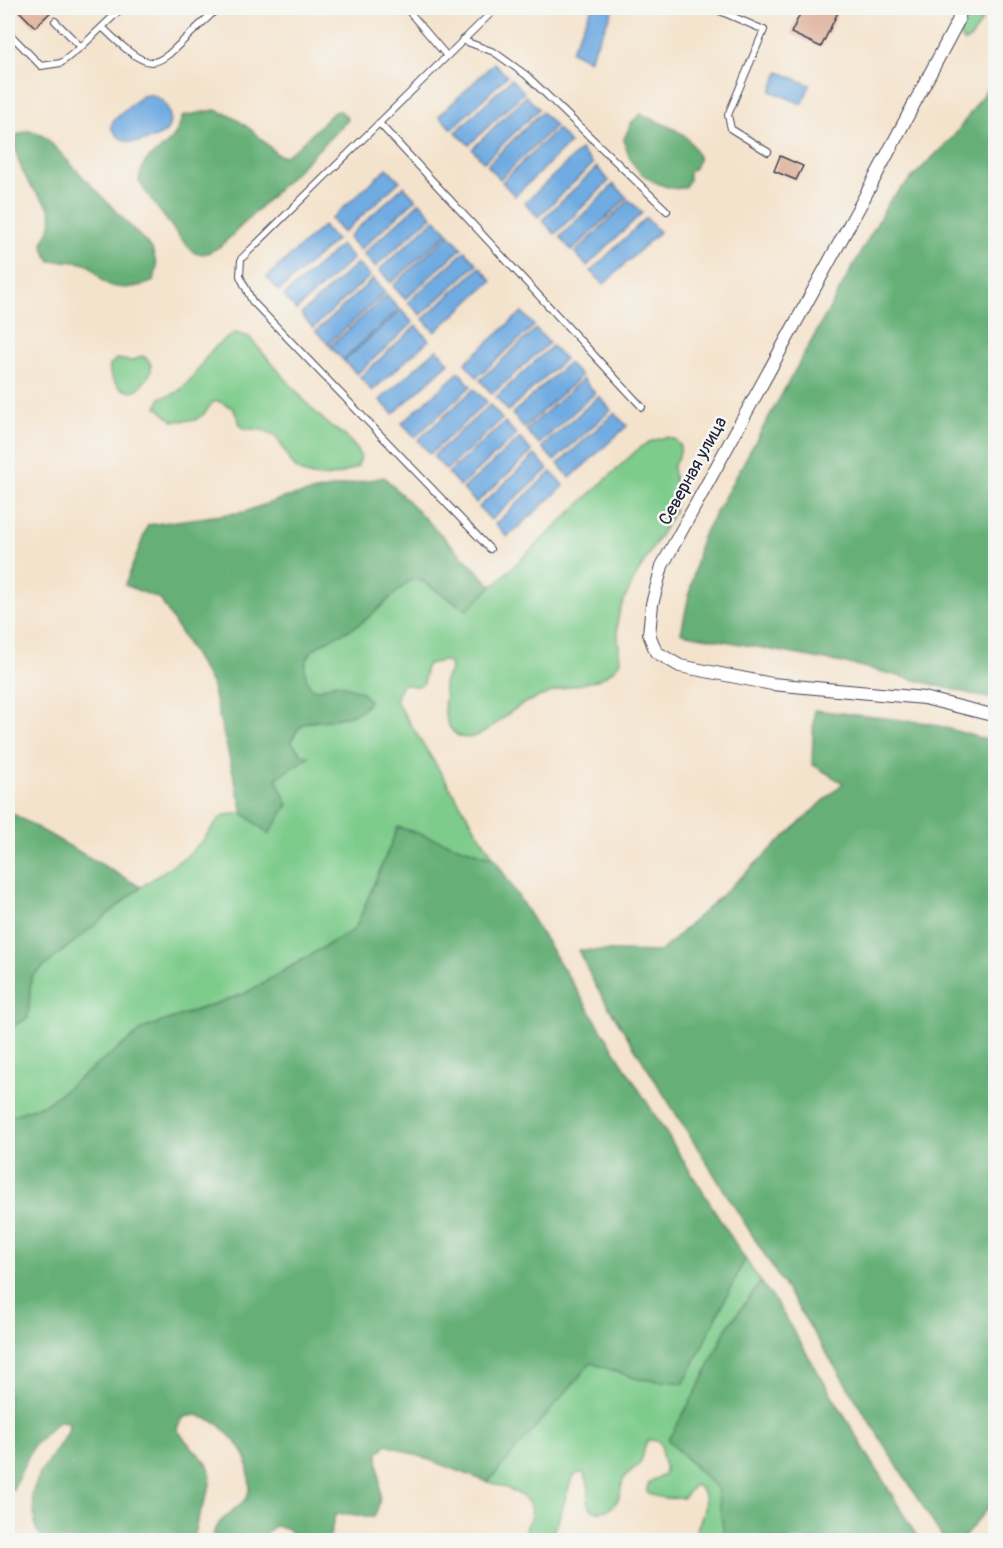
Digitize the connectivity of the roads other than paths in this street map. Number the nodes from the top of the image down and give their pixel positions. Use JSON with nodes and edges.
{"nodes":[{"id":1,"x":122,"y":8,"type":"edge"},
{"id":2,"x":218,"y":8,"type":"edge"},
{"id":3,"x":406,"y":8,"type":"edge"},
{"id":4,"x":496,"y":8,"type":"edge"},
{"id":5,"x":713,"y":8,"type":"edge"},
{"id":6,"x":962,"y":8,"type":"edge"},
{"id":7,"x":55,"y":21,"type":"dead end"},
{"id":8,"x":102,"y":27,"type":"junction"},
{"id":9,"x":8,"y":32,"type":"edge"},
{"id":10,"x":462,"y":40,"type":"junction"},
{"id":11,"x":81,"y":47,"type":"junction"},
{"id":12,"x":446,"y":55,"type":"junction"},
{"id":13,"x":380,"y":123,"type":"junction"},
{"id":14,"x":768,"y":152,"type":"dead end"},
{"id":15,"x":667,"y":211,"type":"dead end"},
{"id":16,"x":642,"y":407,"type":"dead end"},
{"id":17,"x":490,"y":549,"type":"dead end"},
{"id":18,"x":996,"y":716,"type":"edge"}],
"edges":[{"from":1,"to":8,"type":"lane"},
{"from":2,"to":8,"type":"lane"},
{"from":3,"to":12,"type":"lane"},
{"from":4,"to":10,"type":"lane"},
{"from":5,"to":14,"type":"lane"},
{"from":6,"to":18,"type":"street","name":"Северная улица"},
{"from":7,"to":11,"type":"lane"},
{"from":8,"to":11,"type":"lane"},
{"from":9,"to":11,"type":"lane"},
{"from":10,"to":12,"type":"lane"},
{"from":10,"to":15,"type":"lane"},
{"from":12,"to":13,"type":"lane"},
{"from":13,"to":16,"type":"lane"},
{"from":13,"to":17,"type":"lane"}]}
